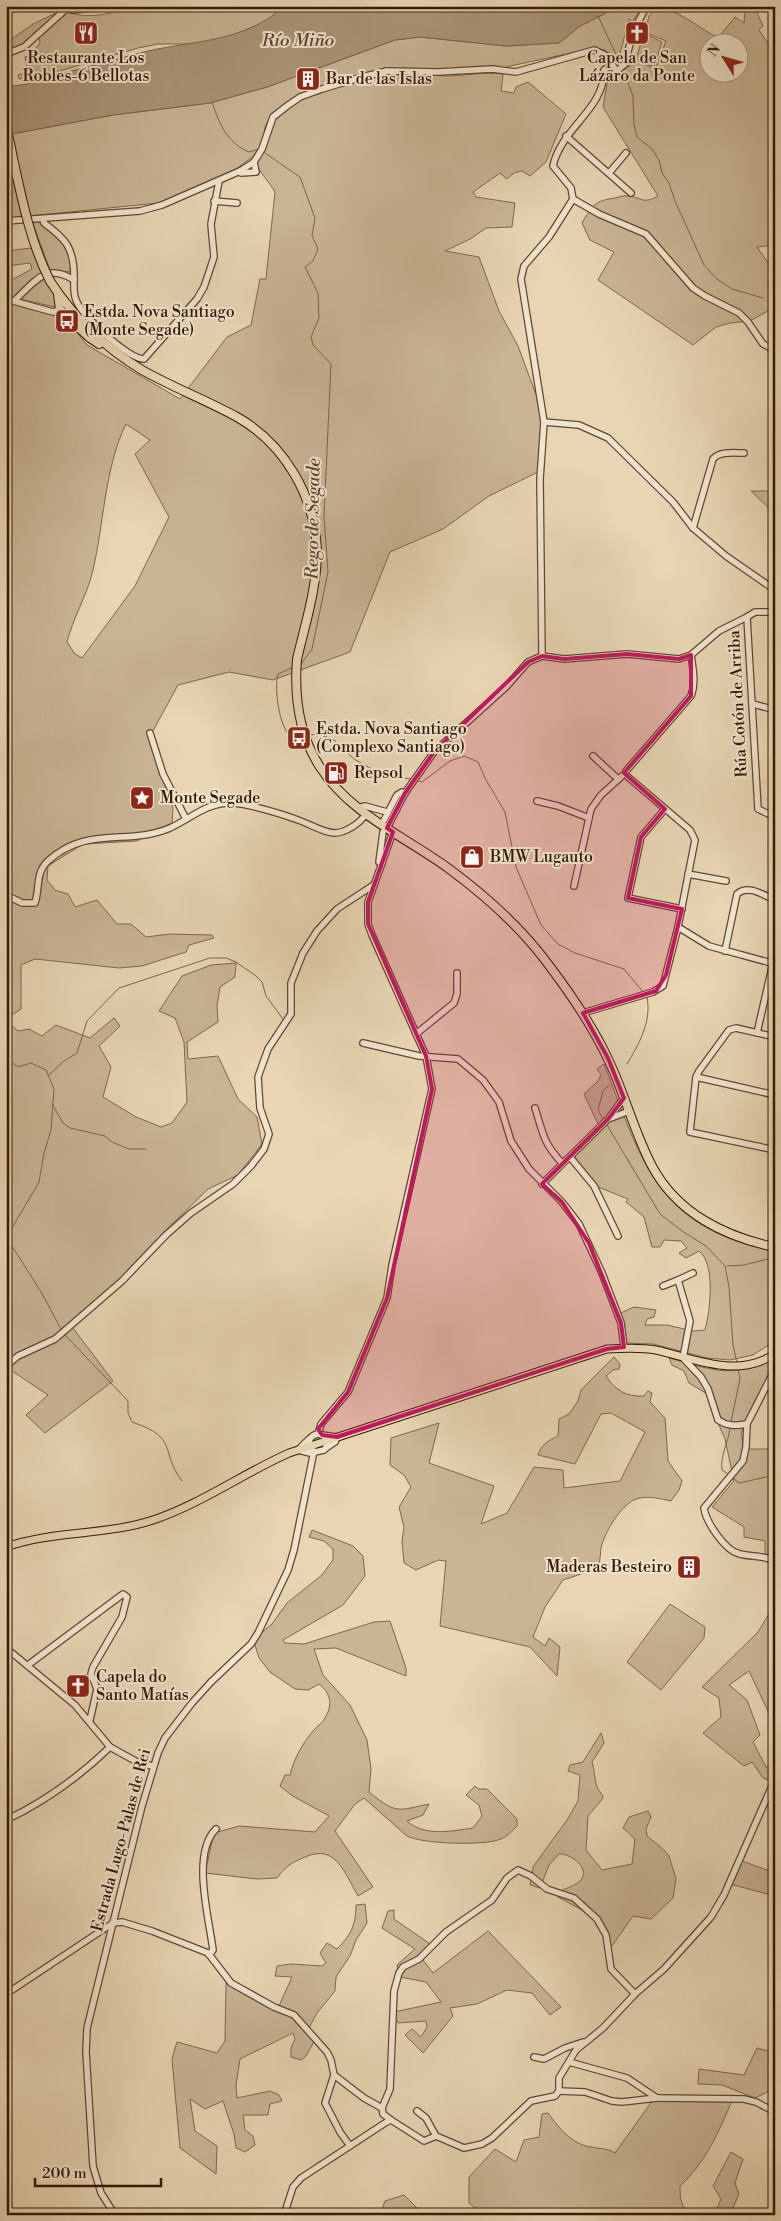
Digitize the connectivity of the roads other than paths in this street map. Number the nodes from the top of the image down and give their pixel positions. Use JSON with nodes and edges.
{"nodes":[{"id":1,"x":55,"y":6,"type":"edge"},
{"id":2,"x":647,"y":6,"type":"edge"},
{"id":3,"x":112,"y":9,"type":"edge"},
{"id":4,"x":66,"y":10,"type":"junction"},
{"id":5,"x":6,"y":54,"type":"edge"},
{"id":6,"x":612,"y":65,"type":"junction"},
{"id":7,"x":6,"y":126,"type":"edge"},
{"id":8,"x":566,"y":136,"type":"junction"},
{"id":9,"x":626,"y":154,"type":"dead end"},
{"id":10,"x":256,"y":159,"type":"junction"},
{"id":11,"x":240,"y":171,"type":"junction"},
{"id":12,"x":609,"y":173,"type":"junction"},
{"id":13,"x":219,"y":181,"type":"junction"},
{"id":14,"x":631,"y":193,"type":"dead end"},
{"id":15,"x":573,"y":199,"type":"junction"},
{"id":16,"x":214,"y":201,"type":"junction"},
{"id":17,"x":237,"y":203,"type":"dead end"},
{"id":18,"x":43,"y":219,"type":"junction"},
{"id":19,"x":6,"y":220,"type":"edge"},
{"id":20,"x":74,"y":280,"type":"junction"},
{"id":21,"x":57,"y":292,"type":"junction"},
{"id":22,"x":6,"y":299,"type":"edge"},
{"id":23,"x":14,"y":301,"type":"junction"},
{"id":24,"x":60,"y":310,"type":"junction"},
{"id":25,"x":82,"y":318,"type":"junction"},
{"id":26,"x":106,"y":346,"type":"junction"},
{"id":27,"x":775,"y":350,"type":"edge"},
{"id":28,"x":125,"y":354,"type":"junction"},
{"id":29,"x":544,"y":422,"type":"junction"},
{"id":30,"x":744,"y":453,"type":"dead end"},
{"id":31,"x":693,"y":528,"type":"junction"},
{"id":32,"x":775,"y":590,"type":"edge"},
{"id":33,"x":775,"y":612,"type":"edge"},
{"id":34,"x":747,"y":617,"type":"junction"},
{"id":35,"x":542,"y":656,"type":"junction"},
{"id":36,"x":691,"y":656,"type":"junction"},
{"id":37,"x":752,"y":704,"type":"junction"},
{"id":38,"x":775,"y":710,"type":"edge"},
{"id":39,"x":150,"y":733,"type":"dead end"},
{"id":40,"x":593,"y":756,"type":"dead end"},
{"id":41,"x":624,"y":775,"type":"junction"},
{"id":42,"x":405,"y":793,"type":"junction"},
{"id":43,"x":537,"y":801,"type":"dead end"},
{"id":44,"x":357,"y":808,"type":"junction"},
{"id":45,"x":665,"y":809,"type":"junction"},
{"id":46,"x":387,"y":812,"type":"junction"},
{"id":47,"x":366,"y":814,"type":"junction"},
{"id":48,"x":775,"y":817,"type":"edge"},
{"id":49,"x":589,"y":818,"type":"junction"},
{"id":50,"x":186,"y":819,"type":"junction"},
{"id":51,"x":387,"y":828,"type":"junction"},
{"id":52,"x":382,"y":863,"type":"junction"},
{"id":53,"x":688,"y":874,"type":"junction"},
{"id":54,"x":726,"y":882,"type":"dead end"},
{"id":55,"x":372,"y":886,"type":"junction"},
{"id":56,"x":574,"y":886,"type":"dead end"},
{"id":57,"x":6,"y":895,"type":"edge"},
{"id":58,"x":775,"y":900,"type":"edge"},
{"id":59,"x":682,"y":909,"type":"junction"},
{"id":60,"x":678,"y":927,"type":"junction"},
{"id":61,"x":725,"y":952,"type":"junction"},
{"id":62,"x":774,"y":964,"type":"edge"},
{"id":63,"x":457,"y":973,"type":"dead end"},
{"id":64,"x":583,"y":1013,"type":"junction"},
{"id":65,"x":758,"y":1033,"type":"junction"},
{"id":66,"x":416,"y":1034,"type":"junction"},
{"id":67,"x":775,"y":1037,"type":"edge"},
{"id":68,"x":363,"y":1043,"type":"dead end"},
{"id":69,"x":426,"y":1056,"type":"junction"},
{"id":70,"x":696,"y":1078,"type":"junction"},
{"id":71,"x":775,"y":1095,"type":"edge"},
{"id":72,"x":624,"y":1098,"type":"junction"},
{"id":73,"x":535,"y":1108,"type":"dead end"},
{"id":74,"x":629,"y":1111,"type":"junction"},
{"id":75,"x":609,"y":1118,"type":"junction"},
{"id":76,"x":775,"y":1150,"type":"edge"},
{"id":77,"x":570,"y":1156,"type":"junction"},
{"id":78,"x":562,"y":1163,"type":"junction"},
{"id":79,"x":542,"y":1184,"type":"junction"},
{"id":80,"x":618,"y":1236,"type":"dead end"},
{"id":81,"x":775,"y":1247,"type":"edge"},
{"id":82,"x":693,"y":1273,"type":"dead end"},
{"id":83,"x":678,"y":1280,"type":"junction"},
{"id":84,"x":663,"y":1286,"type":"dead end"},
{"id":85,"x":624,"y":1347,"type":"junction"},
{"id":86,"x":775,"y":1349,"type":"edge"},
{"id":87,"x":775,"y":1354,"type":"edge"},
{"id":88,"x":683,"y":1358,"type":"junction"},
{"id":89,"x":6,"y":1366,"type":"edge"},
{"id":90,"x":733,"y":1367,"type":"junction"},
{"id":91,"x":775,"y":1369,"type":"edge"},
{"id":92,"x":747,"y":1424,"type":"junction"},
{"id":93,"x":322,"y":1436,"type":"junction"},
{"id":94,"x":337,"y":1437,"type":"junction"},
{"id":95,"x":310,"y":1438,"type":"junction"},
{"id":96,"x":326,"y":1448,"type":"junction"},
{"id":97,"x":312,"y":1449,"type":"junction"},
{"id":98,"x":298,"y":1450,"type":"junction"},
{"id":99,"x":6,"y":1547,"type":"edge"},
{"id":100,"x":775,"y":1561,"type":"edge"},
{"id":101,"x":6,"y":1648,"type":"edge"},
{"id":102,"x":28,"y":1665,"type":"junction"},
{"id":103,"x":90,"y":1720,"type":"junction"},
{"id":104,"x":110,"y":1747,"type":"junction"},
{"id":105,"x":153,"y":1766,"type":"junction"},
{"id":106,"x":775,"y":1779,"type":"edge"},
{"id":107,"x":6,"y":1820,"type":"edge"},
{"id":108,"x":216,"y":1828,"type":"dead end"},
{"id":109,"x":113,"y":1923,"type":"junction"},
{"id":110,"x":209,"y":1955,"type":"junction"},
{"id":111,"x":6,"y":1994,"type":"edge"},
{"id":112,"x":635,"y":1994,"type":"junction"},
{"id":113,"x":583,"y":2042,"type":"junction"},
{"id":114,"x":534,"y":2057,"type":"dead end"},
{"id":115,"x":569,"y":2062,"type":"junction"},
{"id":116,"x":334,"y":2075,"type":"junction"},
{"id":117,"x":559,"y":2091,"type":"junction"},
{"id":118,"x":657,"y":2098,"type":"junction"},
{"id":119,"x":382,"y":2108,"type":"junction"},
{"id":120,"x":418,"y":2111,"type":"dead end"},
{"id":121,"x":775,"y":2112,"type":"edge"},
{"id":122,"x":391,"y":2120,"type":"junction"},
{"id":123,"x":436,"y":2136,"type":"junction"},
{"id":124,"x":350,"y":2146,"type":"junction"},
{"id":125,"x":114,"y":2215,"type":"edge"},
{"id":126,"x":284,"y":2215,"type":"edge"}],
"edges":[{"from":1,"to":4,"type":"street"},
{"from":2,"to":6,"type":"street"},
{"from":3,"to":4,"type":"street"},
{"from":4,"to":5,"type":"street"},
{"from":6,"to":8,"type":"street"},
{"from":6,"to":10,"type":"street"},
{"from":7,"to":21,"type":"highway","bridge":true},
{"from":8,"to":12,"type":"street"},
{"from":8,"to":15,"type":"street"},
{"from":9,"to":12,"type":"street"},
{"from":10,"to":11,"type":"street"},
{"from":10,"to":11,"type":"street"},
{"from":11,"to":13,"type":"street"},
{"from":12,"to":14,"type":"street"},
{"from":13,"to":16,"type":"street"},
{"from":13,"to":18,"type":"street"},
{"from":15,"to":27,"type":"street"},
{"from":15,"to":29,"type":"street"},
{"from":16,"to":17,"type":"street"},
{"from":16,"to":28,"type":"street"},
{"from":18,"to":19,"type":"street"},
{"from":18,"to":20,"type":"street"},
{"from":20,"to":23,"type":"street"},
{"from":20,"to":25,"type":"street"},
{"from":21,"to":24,"type":"highway"},
{"from":21,"to":25,"type":"highway"},
{"from":22,"to":23,"type":"street"},
{"from":23,"to":24,"type":"street"},
{"from":24,"to":26,"type":"highway"},
{"from":25,"to":26,"type":"highway"},
{"from":25,"to":28,"type":"street"},
{"from":26,"to":28,"type":"highway"},
{"from":28,"to":44,"type":"highway"},
{"from":29,"to":31,"type":"street"},
{"from":29,"to":35,"type":"street"},
{"from":30,"to":31,"type":"street"},
{"from":31,"to":32,"type":"street"},
{"from":33,"to":34,"type":"street"},
{"from":34,"to":36,"type":"street","name":"Rúa Cotón de Arriba"},
{"from":34,"to":37,"type":"street","name":"Rúa Cotón de Arriba"},
{"from":35,"to":36,"type":"street"},
{"from":35,"to":42,"type":"street"},
{"from":36,"to":41,"type":"street"},
{"from":37,"to":38,"type":"street"},
{"from":37,"to":48,"type":"street","name":"Rúa Cotón de Arriba"},
{"from":39,"to":50,"type":"street"},
{"from":40,"to":41,"type":"street"},
{"from":41,"to":45,"type":"street"},
{"from":41,"to":49,"type":"street"},
{"from":42,"to":46,"type":"street"},
{"from":42,"to":51,"type":"street"},
{"from":43,"to":49,"type":"street"},
{"from":44,"to":46,"type":"street"},
{"from":44,"to":47,"type":"highway"},
{"from":45,"to":53,"type":"street"},
{"from":45,"to":59,"type":"street"},
{"from":46,"to":51,"type":"street"},
{"from":47,"to":50,"type":"street"},
{"from":47,"to":51,"type":"highway"},
{"from":49,"to":56,"type":"street"},
{"from":50,"to":57,"type":"street"},
{"from":51,"to":52,"type":"street"},
{"from":51,"to":52,"type":"street"},
{"from":51,"to":64,"type":"highway"},
{"from":52,"to":55,"type":"street"},
{"from":53,"to":54,"type":"street"},
{"from":53,"to":59,"type":"street"},
{"from":55,"to":66,"type":"street"},
{"from":55,"to":89,"type":"street"},
{"from":58,"to":61,"type":"street"},
{"from":59,"to":60,"type":"street"},
{"from":60,"to":61,"type":"street"},
{"from":60,"to":64,"type":"street"},
{"from":61,"to":62,"type":"street"},
{"from":62,"to":65,"type":"street"},
{"from":63,"to":66,"type":"street"},
{"from":64,"to":72,"type":"highway"},
{"from":65,"to":67,"type":"street"},
{"from":65,"to":70,"type":"street"},
{"from":66,"to":69,"type":"street"},
{"from":68,"to":69,"type":"street"},
{"from":69,"to":79,"type":"street"},
{"from":69,"to":93,"type":"street"},
{"from":70,"to":71,"type":"street"},
{"from":70,"to":76,"type":"street"},
{"from":72,"to":74,"type":"highway"},
{"from":72,"to":75,"type":"street"},
{"from":73,"to":78,"type":"street"},
{"from":74,"to":75,"type":"street"},
{"from":74,"to":81,"type":"highway"},
{"from":75,"to":77,"type":"street"},
{"from":77,"to":78,"type":"street"},
{"from":77,"to":80,"type":"street"},
{"from":78,"to":79,"type":"street"},
{"from":79,"to":85,"type":"street"},
{"from":82,"to":83,"type":"street"},
{"from":83,"to":84,"type":"street"},
{"from":83,"to":88,"type":"street"},
{"from":85,"to":88,"type":"main road"},
{"from":85,"to":94,"type":"main road"},
{"from":86,"to":90,"type":"main road"},
{"from":87,"to":90,"type":"main road"},
{"from":88,"to":90,"type":"main road"},
{"from":88,"to":92,"type":"street"},
{"from":91,"to":92,"type":"street"},
{"from":92,"to":100,"type":"street"},
{"from":93,"to":94,"type":"main road"},
{"from":93,"to":95,"type":"street"},
{"from":93,"to":96,"type":"street"},
{"from":93,"to":97,"type":"main road"},
{"from":94,"to":96,"type":"street"},
{"from":95,"to":97,"type":"street","name":"Estrada Lugo-Palas de Rei"},
{"from":95,"to":98,"type":"street"},
{"from":96,"to":97,"type":"street"},
{"from":97,"to":98,"type":"main road"},
{"from":97,"to":105,"type":"street","name":"Estrada Lugo-Palas de Rei"},
{"from":98,"to":99,"type":"main road"},
{"from":101,"to":102,"type":"street"},
{"from":102,"to":103,"type":"street"},
{"from":102,"to":103,"type":"street"},
{"from":103,"to":104,"type":"street"},
{"from":104,"to":105,"type":"street"},
{"from":104,"to":107,"type":"street"},
{"from":105,"to":109,"type":"street","name":"Estrada Lugo-Palas de Rei"},
{"from":106,"to":112,"type":"street"},
{"from":108,"to":110,"type":"street"},
{"from":109,"to":110,"type":"street"},
{"from":109,"to":111,"type":"street"},
{"from":109,"to":125,"type":"street","name":"Estrada Lugo-Palas de Rei"},
{"from":110,"to":116,"type":"street"},
{"from":112,"to":113,"type":"street"},
{"from":112,"to":119,"type":"street"},
{"from":113,"to":114,"type":"street"},
{"from":113,"to":115,"type":"street"},
{"from":115,"to":117,"type":"street"},
{"from":115,"to":118,"type":"street"},
{"from":116,"to":119,"type":"street"},
{"from":116,"to":124,"type":"street"},
{"from":117,"to":118,"type":"street"},
{"from":117,"to":123,"type":"street"},
{"from":118,"to":121,"type":"street"},
{"from":119,"to":122,"type":"street"},
{"from":120,"to":123,"type":"street"},
{"from":122,"to":123,"type":"street"},
{"from":122,"to":124,"type":"street"},
{"from":124,"to":126,"type":"street"}]}
